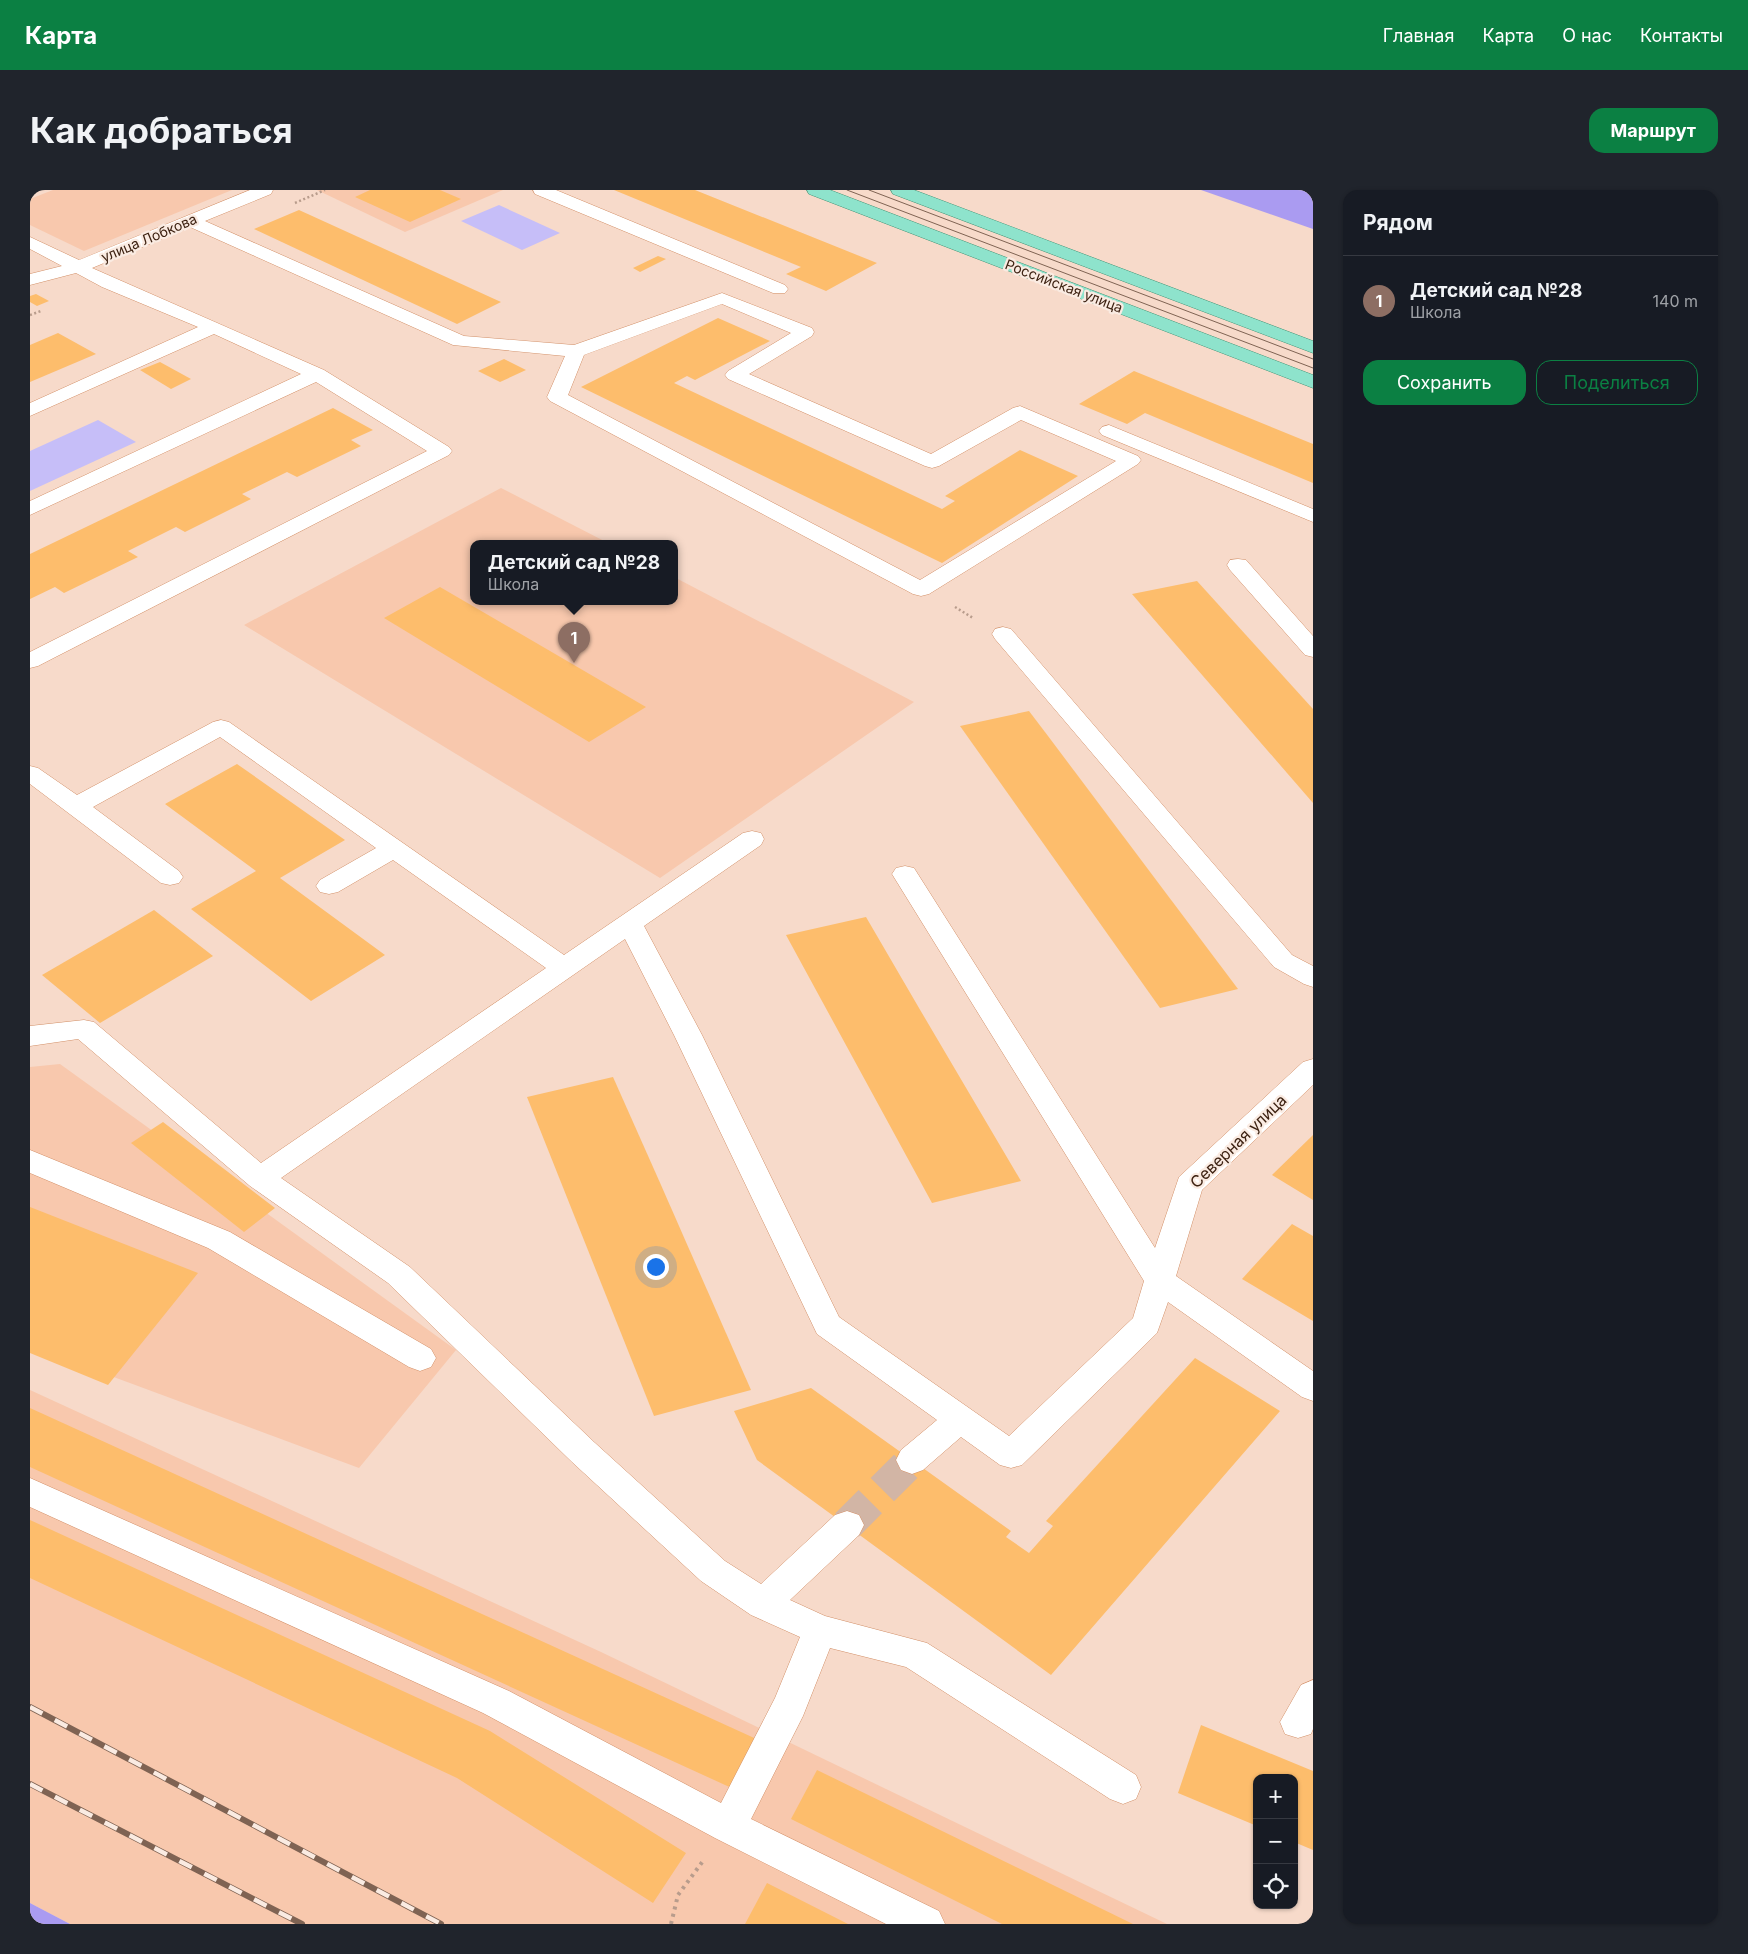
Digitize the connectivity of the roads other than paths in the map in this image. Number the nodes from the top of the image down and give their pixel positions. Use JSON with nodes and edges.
{"nodes":[{"id":1,"x":265,"y":190,"type":"edge"},
{"id":2,"x":541,"y":190,"type":"edge"},
{"id":3,"x":816,"y":190,"type":"edge"},
{"id":4,"x":899,"y":190,"type":"edge"},
{"id":5,"x":190,"y":221,"type":"junction"},
{"id":6,"x":30,"y":242,"type":"edge"},
{"id":7,"x":78,"y":267,"type":"junction"},
{"id":8,"x":30,"y":280,"type":"edge"},
{"id":9,"x":779,"y":289,"type":"dead end"},
{"id":10,"x":214,"y":327,"type":"junction"},
{"id":11,"x":1313,"y":347,"type":"edge"},
{"id":12,"x":576,"y":351,"type":"junction"},
{"id":13,"x":317,"y":374,"type":"junction"},
{"id":14,"x":1313,"y":382,"type":"edge"},
{"id":15,"x":1038,"y":402,"type":"dead end"},
{"id":16,"x":30,"y":410,"type":"edge"},
{"id":17,"x":30,"y":509,"type":"edge"},
{"id":18,"x":1313,"y":516,"type":"edge"},
{"id":19,"x":1238,"y":565,"type":"dead end"},
{"id":20,"x":1003,"y":634,"type":"road end"},
{"id":21,"x":1313,"y":650,"type":"edge"},
{"id":22,"x":30,"y":661,"type":"edge"},
{"id":23,"x":30,"y":773,"type":"edge"},
{"id":24,"x":76,"y":806,"type":"junction"},
{"id":25,"x":752,"y":839,"type":"dead end"},
{"id":26,"x":392,"y":849,"type":"junction"},
{"id":27,"x":905,"y":874,"type":"dead end"},
{"id":28,"x":170,"y":877,"type":"dead end"},
{"id":29,"x":329,"y":886,"type":"dead end"},
{"id":30,"x":629,"y":923,"type":"junction"},
{"id":31,"x":564,"y":968,"type":"junction"},
{"id":32,"x":1313,"y":978,"type":"edge"},
{"id":33,"x":30,"y":1036,"type":"edge"},
{"id":34,"x":1313,"y":1069,"type":"edge"},
{"id":35,"x":30,"y":1161,"type":"edge"},
{"id":36,"x":260,"y":1178,"type":"junction"},
{"id":37,"x":1159,"y":1280,"type":"junction"},
{"id":38,"x":420,"y":1358,"type":"dead end"},
{"id":39,"x":1313,"y":1388,"type":"edge"},
{"id":40,"x":960,"y":1418,"type":"junction"},
{"id":41,"x":912,"y":1460,"type":"tunnel mouth"},
{"id":42,"x":30,"y":1492,"type":"edge"},
{"id":43,"x":847,"y":1525,"type":"tunnel mouth"},
{"id":44,"x":763,"y":1604,"type":"junction"},
{"id":45,"x":820,"y":1630,"type":"junction"},
{"id":46,"x":1124,"y":1787,"type":"dead end"},
{"id":47,"x":728,"y":1826,"type":"junction"},
{"id":48,"x":926,"y":1924,"type":"edge"}],
"edges":[{"from":1,"to":5,"type":"street","name":"улица Лобкова"},
{"from":2,"to":9,"type":"street"},
{"from":3,"to":14,"type":"main road","name":"Российская улица"},
{"from":4,"to":11,"type":"main road","name":"Российская улица"},
{"from":5,"to":7,"type":"street","name":"улица Лобкова"},
{"from":5,"to":12,"type":"street"},
{"from":6,"to":7,"type":"street"},
{"from":7,"to":8,"type":"street","name":"улица Лобкова"},
{"from":7,"to":10,"type":"street"},
{"from":10,"to":13,"type":"street"},
{"from":10,"to":16,"type":"street"},
{"from":12,"to":12,"type":"street"},
{"from":13,"to":17,"type":"street"},
{"from":13,"to":22,"type":"street"},
{"from":15,"to":18,"type":"street"},
{"from":19,"to":21,"type":"street"},
{"from":20,"to":32,"type":"street"},
{"from":23,"to":24,"type":"street"},
{"from":24,"to":26,"type":"street"},
{"from":24,"to":28,"type":"street"},
{"from":25,"to":30,"type":"street"},
{"from":26,"to":29,"type":"street"},
{"from":26,"to":31,"type":"street"},
{"from":27,"to":37,"type":"street"},
{"from":30,"to":31,"type":"street"},
{"from":30,"to":40,"type":"street"},
{"from":31,"to":36,"type":"street"},
{"from":33,"to":36,"type":"street"},
{"from":34,"to":37,"type":"street","name":"Северная улица"},
{"from":35,"to":38,"type":"street"},
{"from":36,"to":44,"type":"street"},
{"from":37,"to":39,"type":"street"},
{"from":37,"to":40,"type":"street","name":"Северная улица"},
{"from":40,"to":41,"type":"street"},
{"from":42,"to":47,"type":"street"},
{"from":43,"to":44,"type":"street"},
{"from":44,"to":45,"type":"street"},
{"from":45,"to":46,"type":"street"},
{"from":45,"to":47,"type":"street"},
{"from":47,"to":48,"type":"street"}]}
